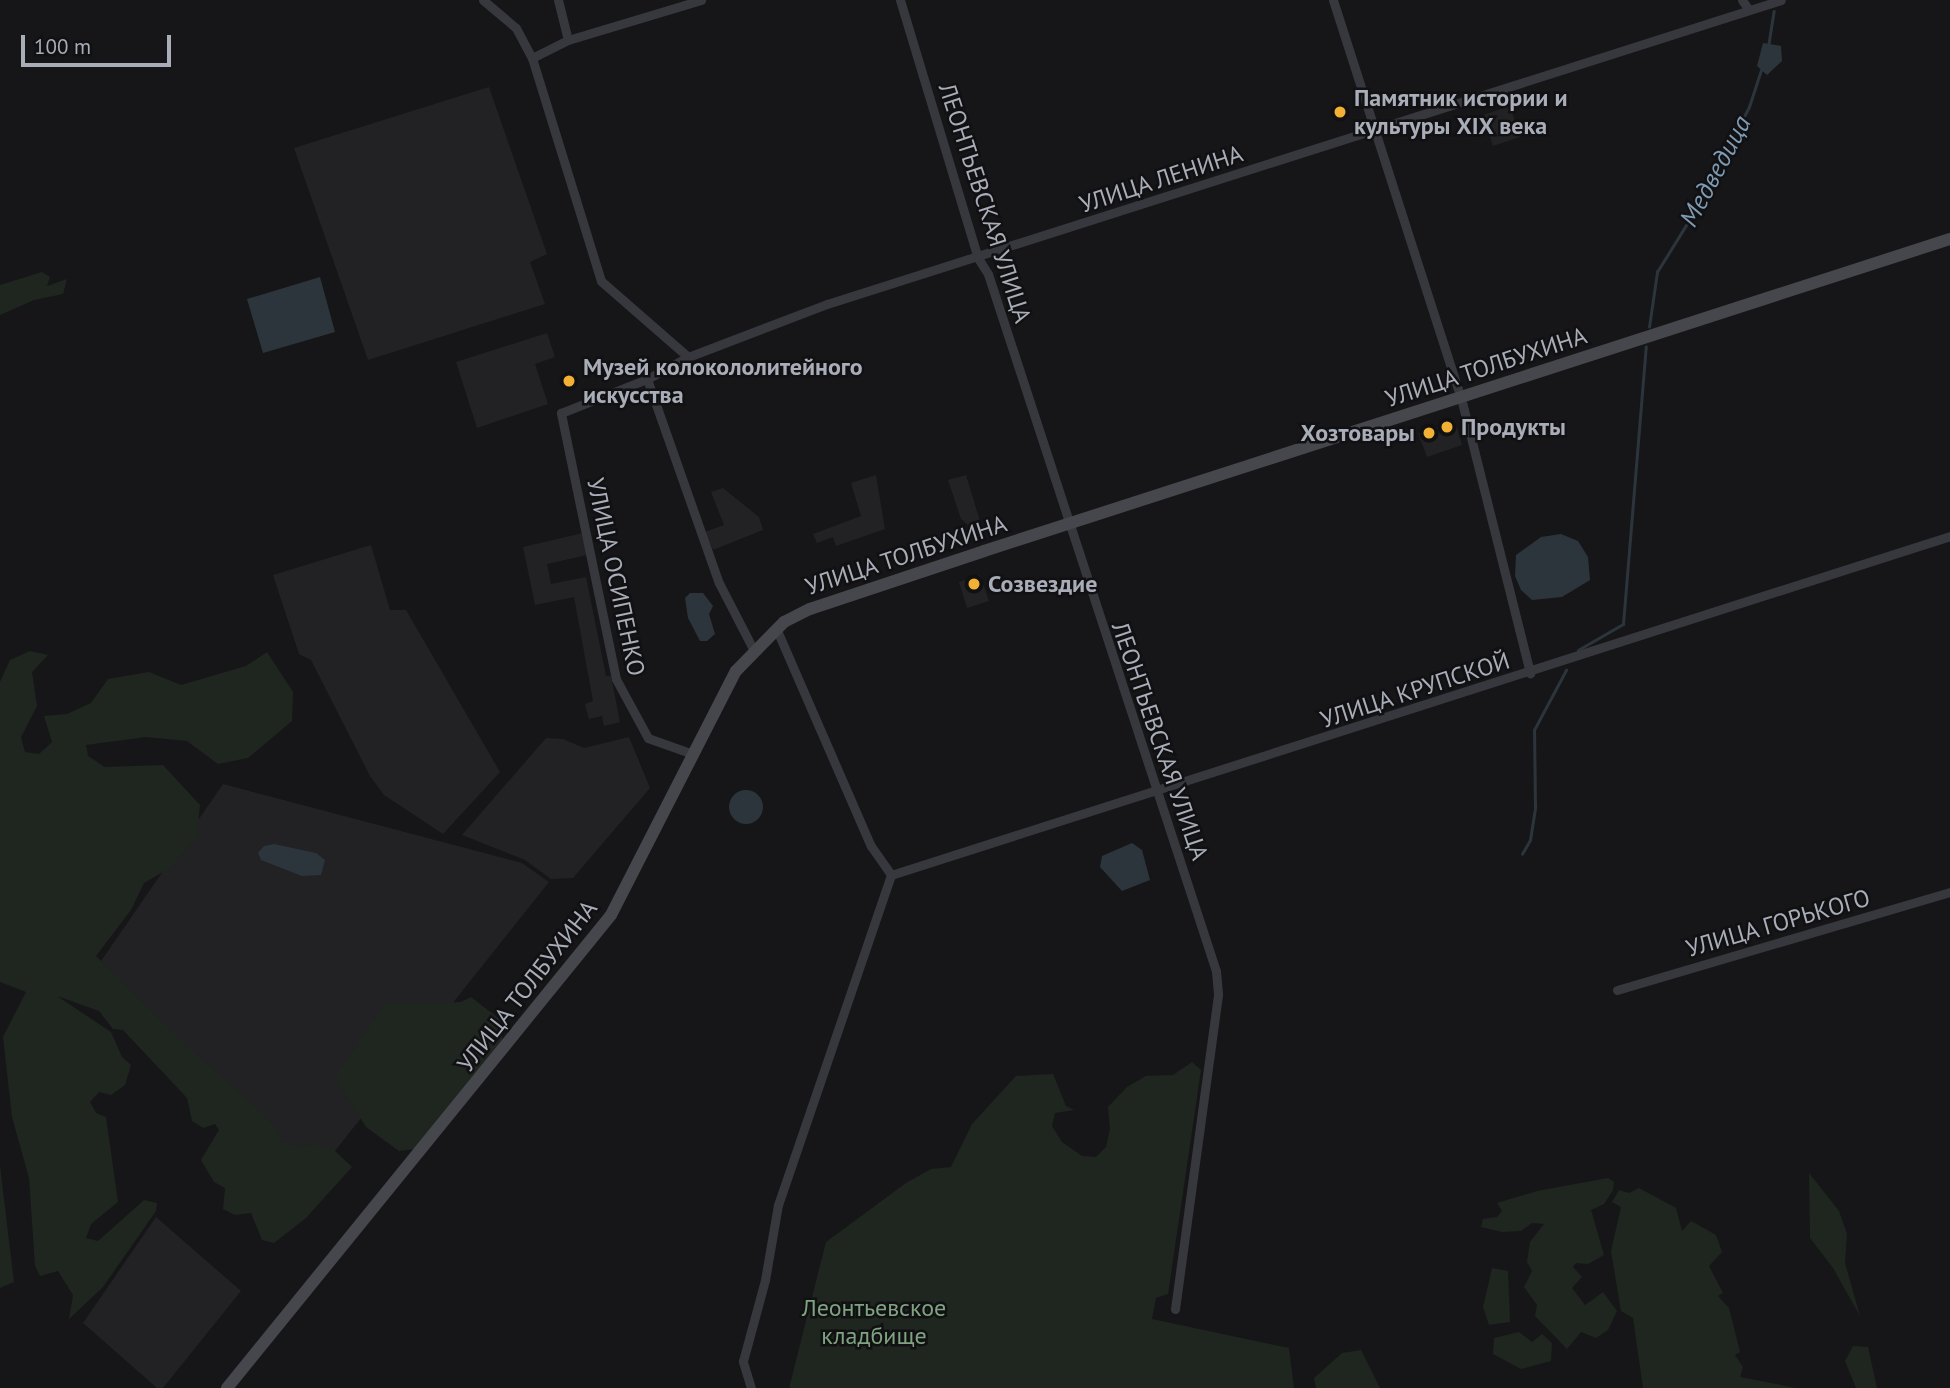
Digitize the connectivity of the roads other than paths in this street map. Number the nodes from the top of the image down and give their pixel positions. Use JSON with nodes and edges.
{"nodes":[{"id":1,"x":483,"y":0,"type":"edge"},
{"id":2,"x":558,"y":0,"type":"edge"},
{"id":3,"x":701,"y":0,"type":"edge"},
{"id":4,"x":901,"y":0,"type":"edge"},
{"id":5,"x":1333,"y":0,"type":"edge"},
{"id":6,"x":1742,"y":0,"type":"edge"},
{"id":7,"x":1780,"y":0,"type":"edge"},
{"id":8,"x":1749,"y":10,"type":"junction"},
{"id":9,"x":568,"y":40,"type":"junction"},
{"id":10,"x":532,"y":58,"type":"junction"},
{"id":11,"x":1374,"y":130,"type":"junction"},
{"id":12,"x":1950,"y":239,"type":"edge"},
{"id":13,"x":978,"y":258,"type":"junction"},
{"id":14,"x":688,"y":357,"type":"junction"},
{"id":15,"x":647,"y":379,"type":"junction"},
{"id":16,"x":1461,"y":398,"type":"junction"},
{"id":17,"x":561,"y":413,"type":"joint"},
{"id":18,"x":1069,"y":524,"type":"junction"},
{"id":19,"x":1950,"y":536,"type":"edge"},
{"id":20,"x":776,"y":628,"type":"junction"},
{"id":21,"x":752,"y":649,"type":"junction"},
{"id":22,"x":1530,"y":673,"type":"junction"},
{"id":23,"x":693,"y":754,"type":"junction"},
{"id":24,"x":1154,"y":790,"type":"junction"},
{"id":25,"x":891,"y":875,"type":"junction"},
{"id":26,"x":1950,"y":892,"type":"edge"},
{"id":27,"x":1617,"y":990,"type":"dead end"},
{"id":28,"x":1175,"y":1309,"type":"dead end"},
{"id":29,"x":227,"y":1388,"type":"edge"},
{"id":30,"x":751,"y":1388,"type":"edge"}],
"edges":[{"from":1,"to":10,"type":"street"},
{"from":2,"to":9,"type":"street"},
{"from":3,"to":9,"type":"street"},
{"from":4,"to":13,"type":"street","name":"ЛЕОНТЬЕВСКАЯ УЛИЦА"},
{"from":5,"to":11,"type":"street"},
{"from":6,"to":8,"type":"street"},
{"from":7,"to":8,"type":"street","name":"УЛИЦА ЛЕНИНА"},
{"from":8,"to":11,"type":"street","name":"УЛИЦА ЛЕНИНА"},
{"from":9,"to":10,"type":"street"},
{"from":10,"to":14,"type":"street"},
{"from":11,"to":13,"type":"street","name":"УЛИЦА ЛЕНИНА"},
{"from":11,"to":16,"type":"street"},
{"from":12,"to":16,"type":"main road","name":"УЛИЦА ТОЛБУХИНА"},
{"from":13,"to":14,"type":"street","name":"УЛИЦА ЛЕНИНА"},
{"from":13,"to":18,"type":"street","name":"ЛЕОНТЬЕВСКАЯ УЛИЦА"},
{"from":14,"to":15,"type":"street","name":"УЛИЦА ЛЕНИНА"},
{"from":15,"to":17,"type":"street","name":"УЛИЦА ЛЕНИНА"},
{"from":15,"to":21,"type":"street"},
{"from":16,"to":18,"type":"main road","name":"УЛИЦА ТОЛБУХИНА"},
{"from":16,"to":22,"type":"street"},
{"from":17,"to":23,"type":"street","name":"УЛИЦА ОСИПЕНКО"},
{"from":18,"to":20,"type":"main road","name":"УЛИЦА ТОЛБУХИНА"},
{"from":18,"to":24,"type":"street","name":"ЛЕОНТЬЕВСКАЯ УЛИЦА"},
{"from":19,"to":22,"type":"street","name":"УЛИЦА КРУПСКОЙ"},
{"from":20,"to":21,"type":"main road","name":"УЛИЦА ТОЛБУХИНА"},
{"from":20,"to":25,"type":"street"},
{"from":21,"to":23,"type":"main road","name":"УЛИЦА ТОЛБУХИНА"},
{"from":22,"to":24,"type":"street","name":"УЛИЦА КРУПСКОЙ"},
{"from":23,"to":29,"type":"main road","name":"УЛИЦА ТОЛБУХИНА"},
{"from":24,"to":25,"type":"street","name":"УЛИЦА КРУПСКОЙ"},
{"from":24,"to":28,"type":"street","name":"ЛЕОНТЬЕВСКАЯ УЛИЦА"},
{"from":25,"to":30,"type":"street"},
{"from":26,"to":27,"type":"street","name":"УЛИЦА ГОРЬКОГО"}]}
